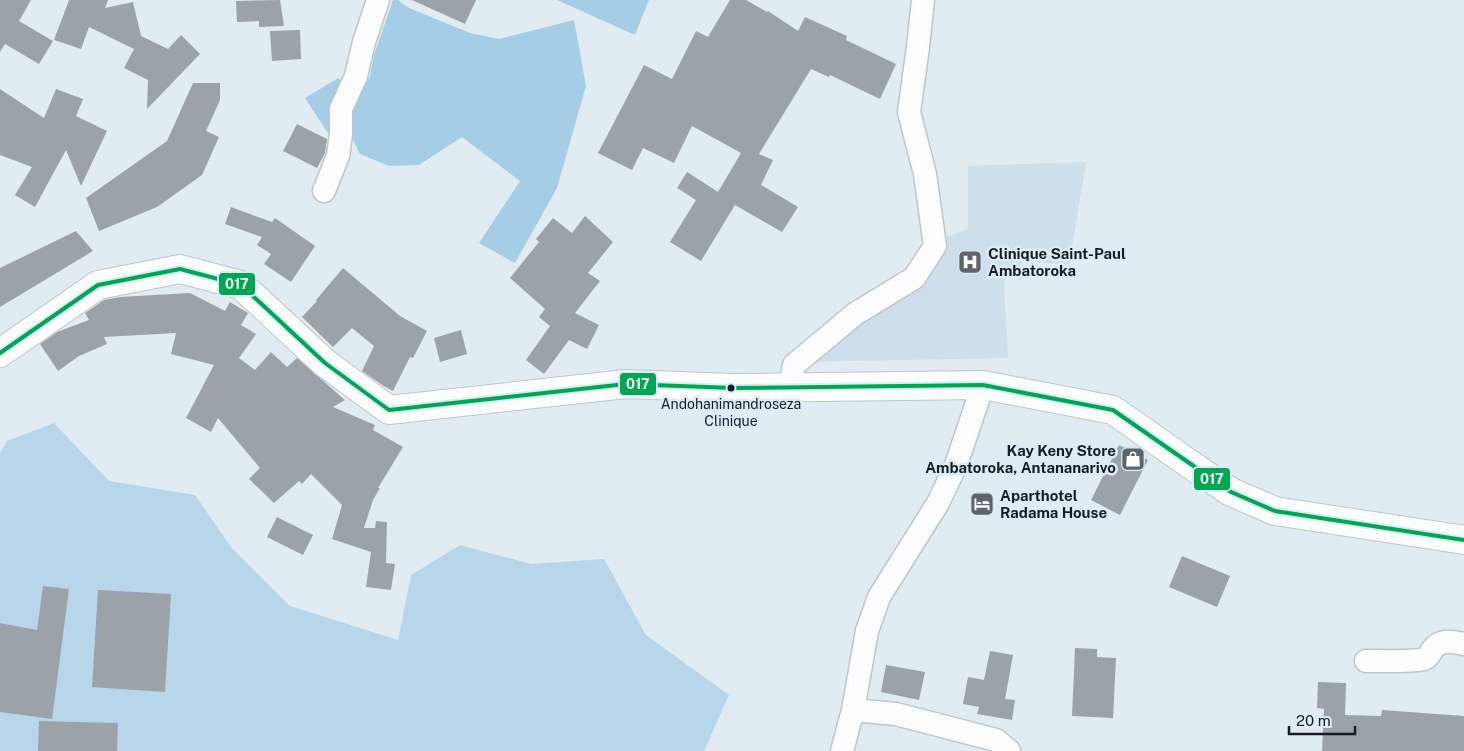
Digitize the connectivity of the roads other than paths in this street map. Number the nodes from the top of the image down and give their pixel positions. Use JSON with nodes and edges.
{"nodes":[{"id":1,"x":378,"y":0,"type":"edge"},
{"id":2,"x":923,"y":0,"type":"edge"},
{"id":3,"x":324,"y":191,"type":"dead end"},
{"id":4,"x":0,"y":353,"type":"edge"},
{"id":5,"x":983,"y":385,"type":"junction"},
{"id":6,"x":790,"y":386,"type":"junction"},
{"id":7,"x":1464,"y":540,"type":"edge"},
{"id":8,"x":1464,"y":644,"type":"edge"},
{"id":9,"x":1366,"y":661,"type":"dead end"},
{"id":10,"x":853,"y":710,"type":"junction"},
{"id":11,"x":842,"y":751,"type":"edge"},
{"id":12,"x":1009,"y":751,"type":"edge"}],
"edges":[{"from":1,"to":3,"type":"street"},
{"from":2,"to":6,"type":"street"},
{"from":4,"to":6,"type":"street"},
{"from":5,"to":6,"type":"street"},
{"from":5,"to":7,"type":"street"},
{"from":5,"to":10,"type":"street"},
{"from":8,"to":9,"type":"street"},
{"from":10,"to":11,"type":"street"},
{"from":10,"to":12,"type":"street"}]}
